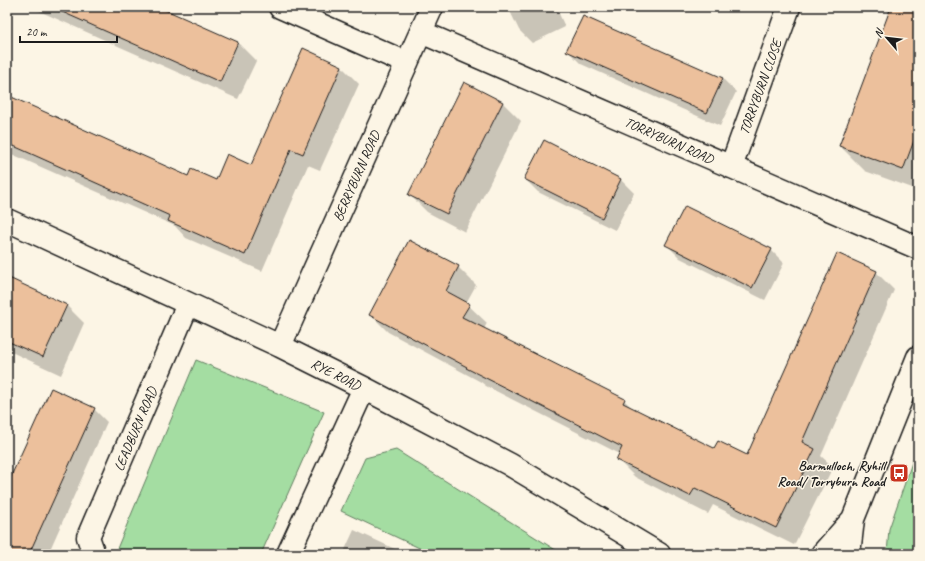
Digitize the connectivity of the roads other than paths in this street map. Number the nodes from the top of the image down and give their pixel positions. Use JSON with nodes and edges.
{"nodes":[{"id":1,"x":280,"y":7,"type":"edge"},
{"id":2,"x":432,"y":7,"type":"edge"},
{"id":3,"x":789,"y":7,"type":"edge"},
{"id":4,"x":421,"y":32,"type":"junction"},
{"id":5,"x":407,"y":63,"type":"junction"},
{"id":6,"x":731,"y":167,"type":"junction"},
{"id":7,"x":7,"y":220,"type":"edge"},
{"id":8,"x":918,"y":248,"type":"edge"},
{"id":9,"x":188,"y":304,"type":"junction"},
{"id":10,"x":280,"y":346,"type":"junction"},
{"id":11,"x":918,"y":357,"type":"edge"},
{"id":12,"x":364,"y":388,"type":"junction"},
{"id":13,"x":853,"y":519,"type":"junction"},
{"id":14,"x":656,"y":553,"type":"edge"},
{"id":15,"x":94,"y":554,"type":"edge"},
{"id":16,"x":288,"y":554,"type":"edge"},
{"id":17,"x":822,"y":554,"type":"edge"},
{"id":18,"x":849,"y":554,"type":"edge"}],
"edges":[{"from":1,"to":5,"type":"street"},
{"from":2,"to":4,"type":"street","name":"BERRYBURN ROAD"},
{"from":3,"to":6,"type":"street","name":"TORRYBURN CLOSE"},
{"from":4,"to":5,"type":"street","name":"BERRYBURN ROAD"},
{"from":4,"to":6,"type":"street","name":"TORRYBURN ROAD"},
{"from":5,"to":10,"type":"street","name":"BERRYBURN ROAD"},
{"from":6,"to":8,"type":"street","name":"TORRYBURN ROAD"},
{"from":7,"to":9,"type":"street","name":"RYE ROAD"},
{"from":9,"to":10,"type":"street","name":"RYE ROAD"},
{"from":9,"to":15,"type":"street","name":"LEADBURN ROAD"},
{"from":10,"to":12,"type":"street","name":"RYE ROAD"},
{"from":11,"to":13,"type":"street"},
{"from":12,"to":14,"type":"street","name":"RYE ROAD"},
{"from":12,"to":16,"type":"street"},
{"from":13,"to":17,"type":"street"},
{"from":13,"to":18,"type":"street"}]}
